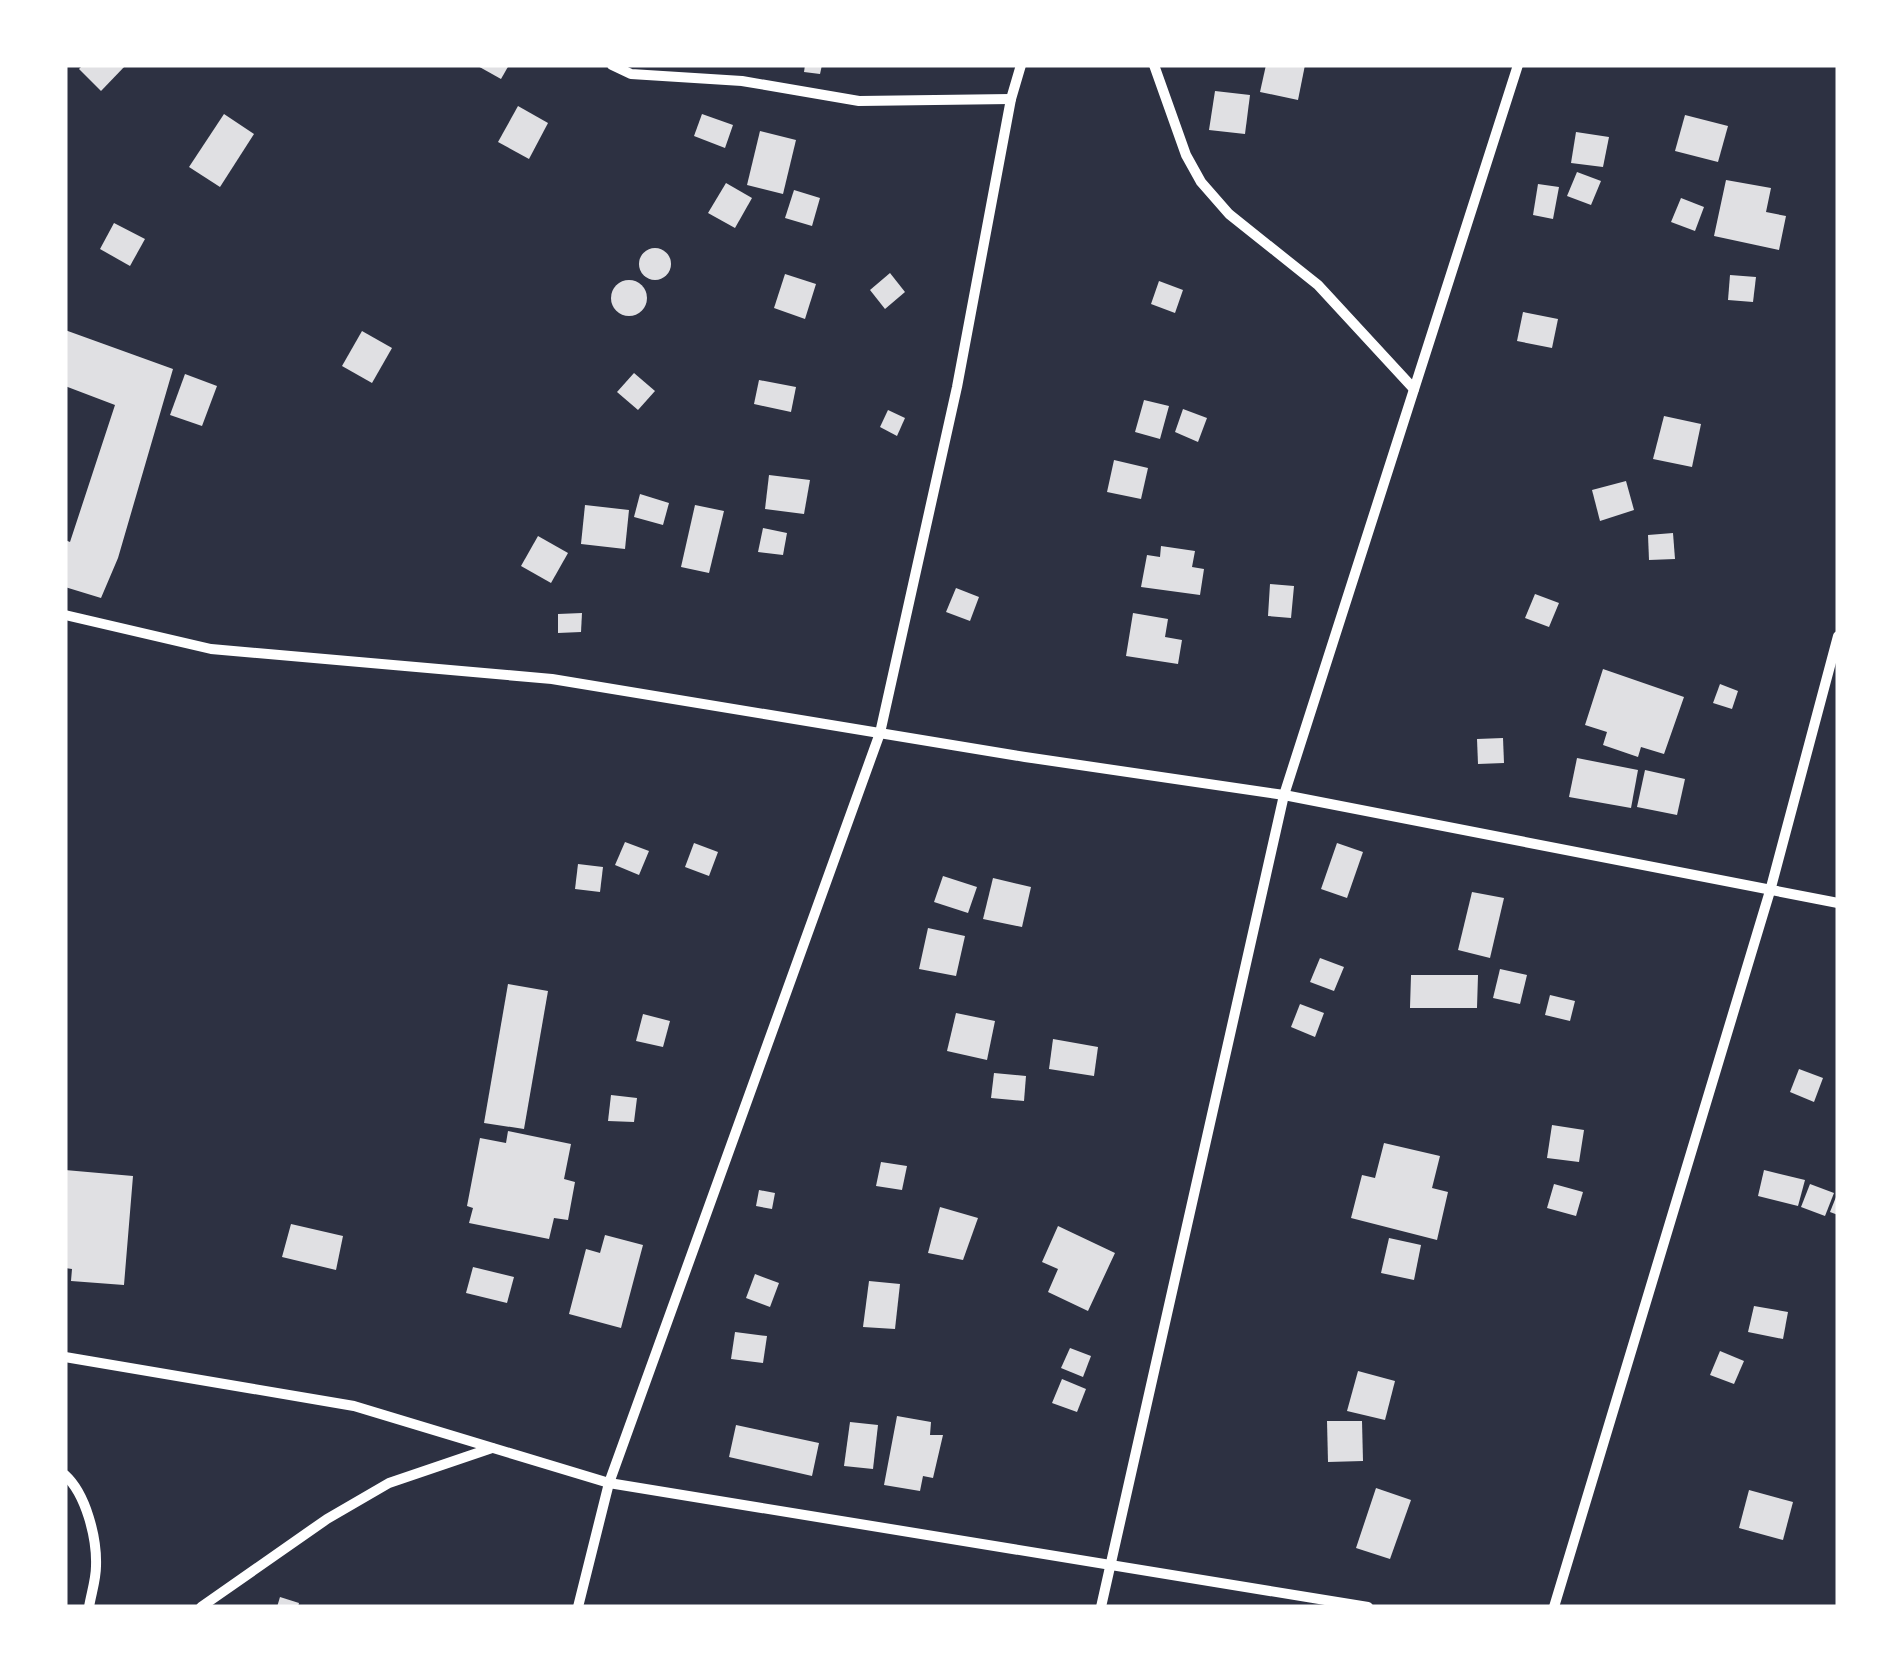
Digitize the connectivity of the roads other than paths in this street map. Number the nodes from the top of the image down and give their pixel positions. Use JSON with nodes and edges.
{"nodes":[{"id":1,"x":612,"y":65,"type":"edge"},
{"id":2,"x":1021,"y":65,"type":"edge"},
{"id":3,"x":1154,"y":65,"type":"edge"},
{"id":4,"x":1518,"y":65,"type":"edge"},
{"id":5,"x":1010,"y":100,"type":"junction"},
{"id":6,"x":1414,"y":389,"type":"junction"},
{"id":7,"x":65,"y":615,"type":"edge"},
{"id":8,"x":1838,"y":636,"type":"edge"},
{"id":9,"x":880,"y":733,"type":"junction"},
{"id":10,"x":1284,"y":795,"type":"junction"},
{"id":11,"x":1770,"y":891,"type":"junction"},
{"id":12,"x":1838,"y":902,"type":"edge"},
{"id":13,"x":65,"y":1357,"type":"edge"},
{"id":14,"x":492,"y":1448,"type":"junction"},
{"id":15,"x":65,"y":1475,"type":"edge"},
{"id":16,"x":608,"y":1483,"type":"junction"},
{"id":17,"x":1112,"y":1567,"type":"junction"},
{"id":18,"x":89,"y":1607,"type":"edge"},
{"id":19,"x":201,"y":1607,"type":"edge"},
{"id":20,"x":578,"y":1607,"type":"edge"},
{"id":21,"x":1101,"y":1607,"type":"edge"},
{"id":22,"x":1368,"y":1607,"type":"edge"},
{"id":23,"x":1554,"y":1607,"type":"edge"}],
"edges":[{"from":1,"to":5,"type":"street"},
{"from":2,"to":5,"type":"street"},
{"from":3,"to":6,"type":"street"},
{"from":4,"to":6,"type":"street"},
{"from":5,"to":9,"type":"street"},
{"from":6,"to":10,"type":"street"},
{"from":7,"to":9,"type":"street"},
{"from":8,"to":11,"type":"street"},
{"from":9,"to":10,"type":"street"},
{"from":9,"to":16,"type":"street"},
{"from":10,"to":11,"type":"street"},
{"from":10,"to":17,"type":"street"},
{"from":11,"to":12,"type":"street"},
{"from":11,"to":23,"type":"street"},
{"from":13,"to":14,"type":"street"},
{"from":14,"to":16,"type":"street"},
{"from":14,"to":19,"type":"street"},
{"from":15,"to":18,"type":"street"},
{"from":16,"to":17,"type":"street"},
{"from":16,"to":20,"type":"street"},
{"from":17,"to":21,"type":"street"},
{"from":17,"to":22,"type":"street"}]}
